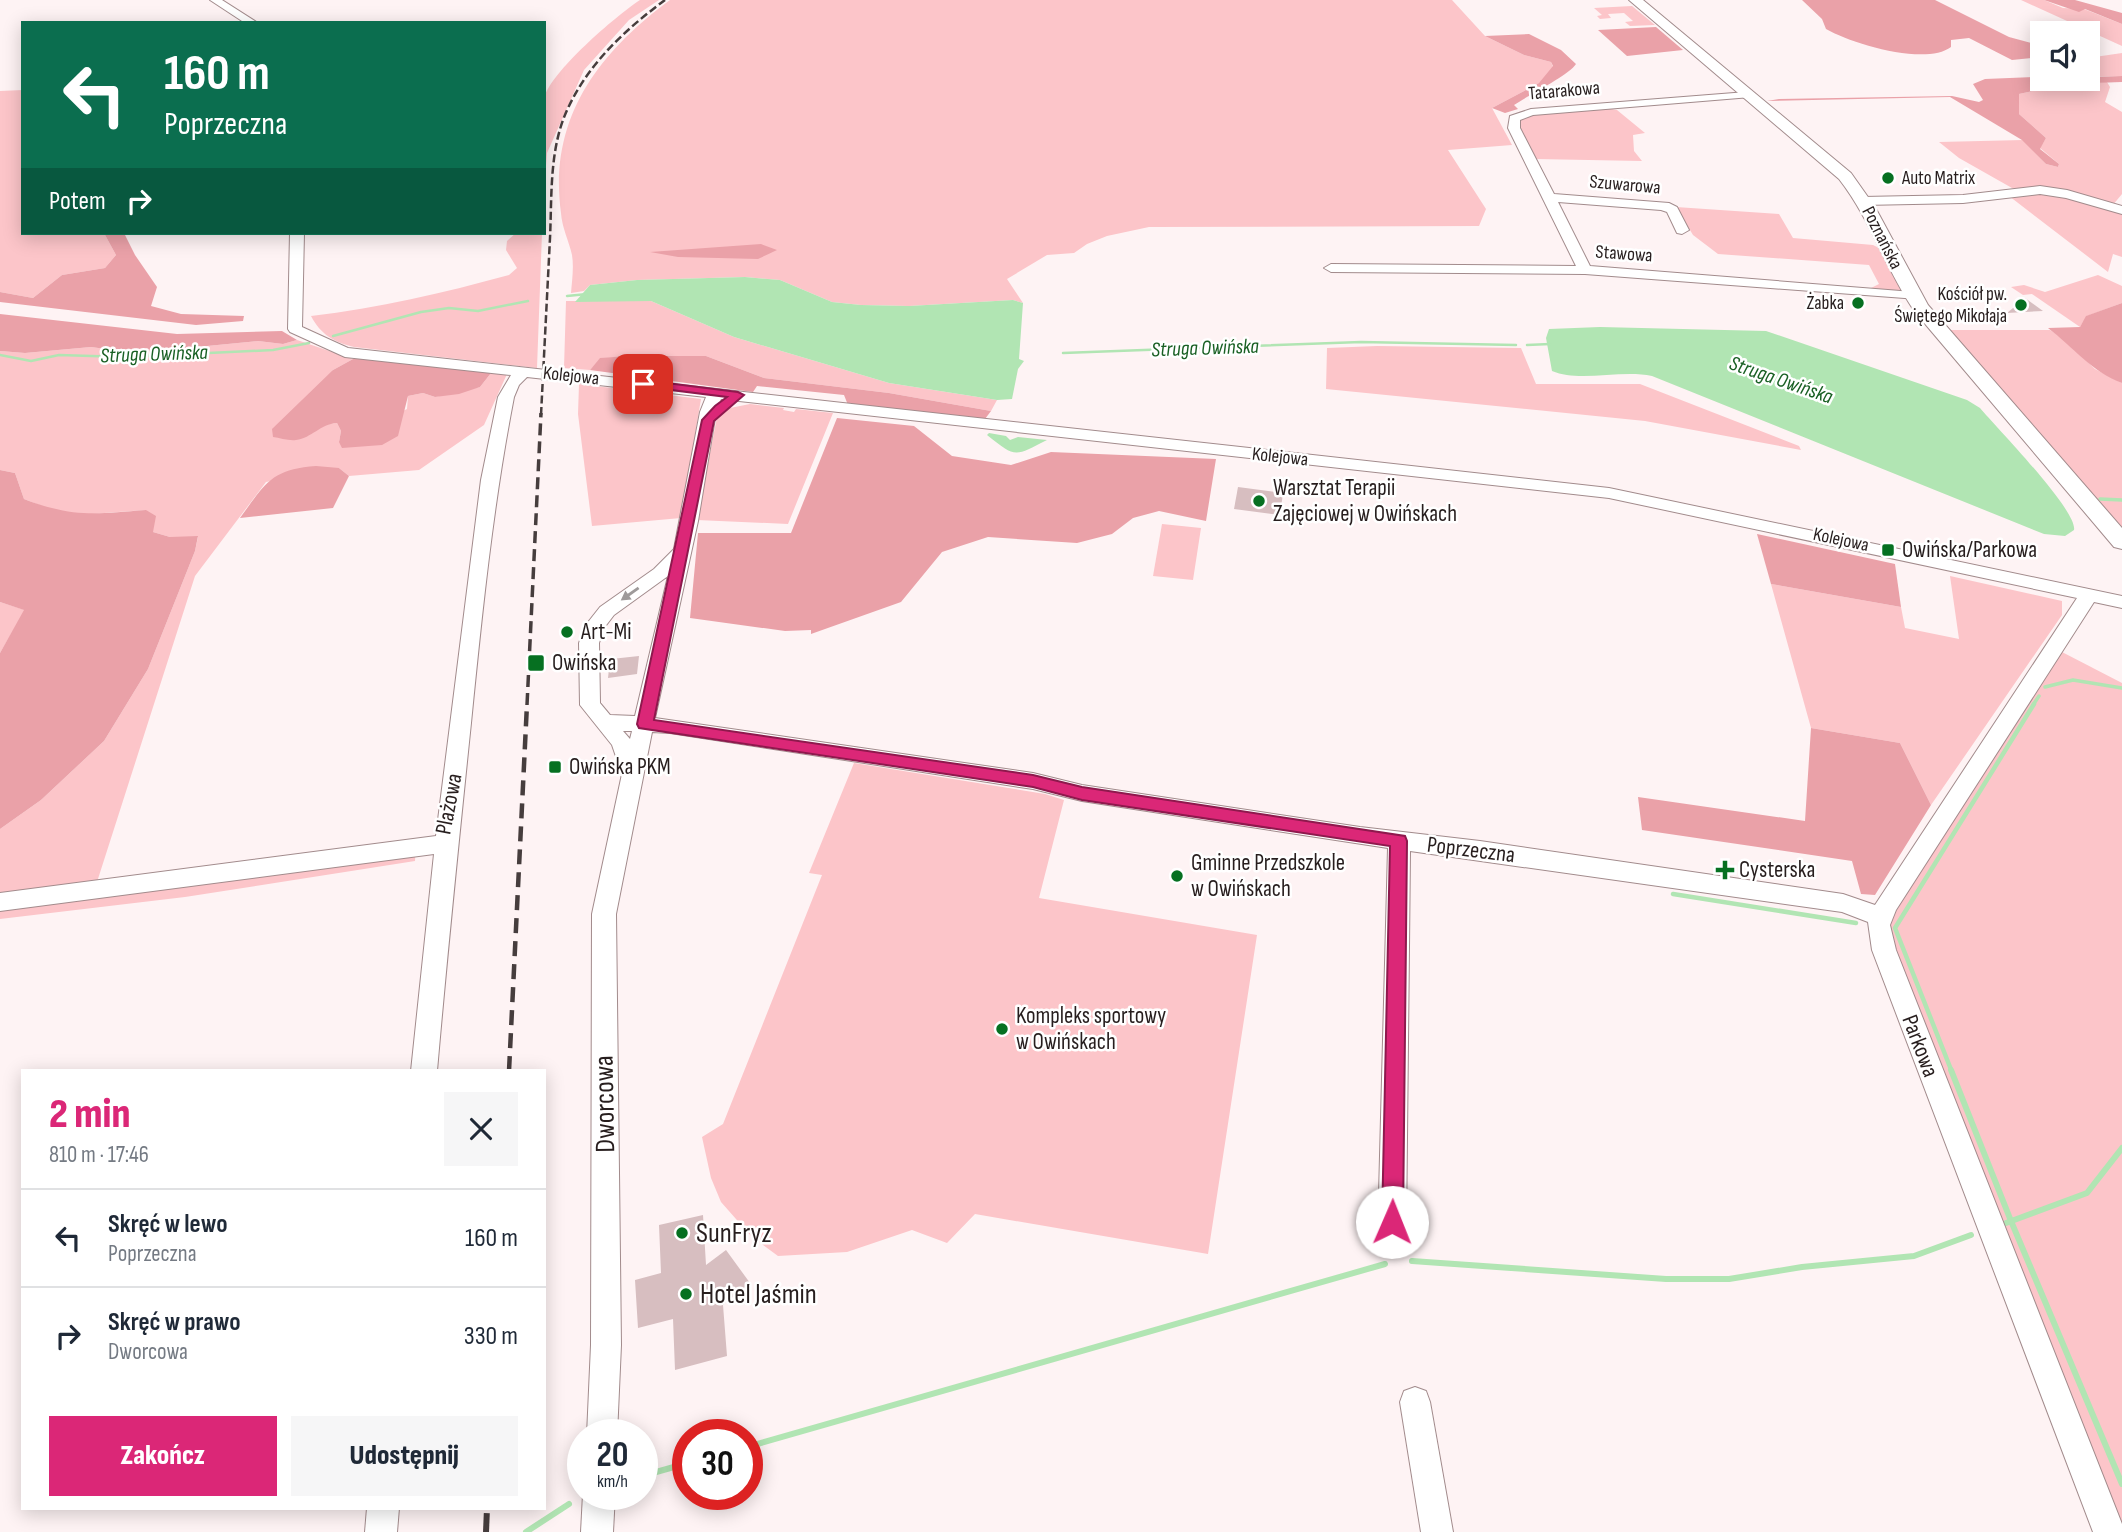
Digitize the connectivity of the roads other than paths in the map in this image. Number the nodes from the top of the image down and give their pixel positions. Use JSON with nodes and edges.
{"nodes":[{"id":1,"x":215,"y":0,"type":"edge"},
{"id":2,"x":1635,"y":0,"type":"edge"},
{"id":3,"x":250,"y":21,"type":"edge"},
{"id":4,"x":1747,"y":95,"type":"junction"},
{"id":5,"x":1551,"y":198,"type":"junction"},
{"id":6,"x":1863,"y":201,"type":"junction"},
{"id":7,"x":2122,"y":210,"type":"edge"},
{"id":8,"x":1682,"y":230,"type":"dead end"},
{"id":9,"x":297,"y":235,"type":"edge"},
{"id":10,"x":1331,"y":268,"type":"dead end"},
{"id":11,"x":1585,"y":270,"type":"junction"},
{"id":12,"x":1913,"y":296,"type":"junction"},
{"id":13,"x":525,"y":371,"type":"junction"},
{"id":14,"x":716,"y":392,"type":"junction"},
{"id":15,"x":738,"y":395,"type":"junction"},
{"id":16,"x":708,"y":420,"type":"junction"},
{"id":17,"x":2122,"y":542,"type":"edge"},
{"id":18,"x":682,"y":551,"type":"junction"},
{"id":19,"x":654,"y":578,"type":"junction"},
{"id":20,"x":675,"y":583,"type":"junction"},
{"id":21,"x":2087,"y":593,"type":"junction"},
{"id":22,"x":2118,"y":600,"type":"edge"},
{"id":23,"x":647,"y":714,"type":"junction"},
{"id":24,"x":606,"y":722,"type":"junction"},
{"id":25,"x":632,"y":776,"type":"junction"},
{"id":26,"x":1399,"y":841,"type":"junction"},
{"id":27,"x":446,"y":844,"type":"junction"},
{"id":28,"x":0,"y":902,"type":"edge"},
{"id":29,"x":1880,"y":917,"type":"junction"},
{"id":30,"x":424,"y":1069,"type":"edge"},
{"id":31,"x":1392,"y":1233,"type":"dead end"},
{"id":32,"x":1415,"y":1402,"type":"dead end"},
{"id":33,"x":603,"y":1419,"type":"edge"},
{"id":34,"x":383,"y":1510,"type":"edge"},
{"id":35,"x":598,"y":1510,"type":"edge"},
{"id":36,"x":381,"y":1532,"type":"edge"},
{"id":37,"x":597,"y":1532,"type":"edge"},
{"id":38,"x":1437,"y":1532,"type":"edge"},
{"id":39,"x":2109,"y":1532,"type":"edge"}],
"edges":[{"from":1,"to":3,"type":"street"},
{"from":2,"to":4,"type":"main road","name":"Poznańska"},
{"from":4,"to":5,"type":"street","name":"Tatarakowa"},
{"from":4,"to":6,"type":"main road","name":"Poznańska"},
{"from":5,"to":8,"type":"street","name":"Szuwarowa"},
{"from":5,"to":11,"type":"street","name":"Tatarakowa"},
{"from":6,"to":7,"type":"street"},
{"from":6,"to":12,"type":"main road","name":"Poznańska"},
{"from":9,"to":13,"type":"street","name":"Kolejowa"},
{"from":10,"to":11,"type":"street","name":"Stawowa"},
{"from":11,"to":12,"type":"street","name":"Stawowa"},
{"from":12,"to":17,"type":"main road","name":"Poznańska"},
{"from":13,"to":14,"type":"street","name":"Kolejowa"},
{"from":13,"to":27,"type":"street","name":"Plażowa"},
{"from":14,"to":15,"type":"street","name":"Kolejowa"},
{"from":14,"to":16,"type":"street","name":"Dworcowa"},
{"from":15,"to":16,"type":"street"},
{"from":15,"to":21,"type":"street","name":"Kolejowa"},
{"from":16,"to":18,"type":"street","name":"Dworcowa"},
{"from":18,"to":19,"type":"street","name":"Dworcowa"},
{"from":18,"to":20,"type":"street","name":"Dworcowa"},
{"from":19,"to":20,"type":"street"},
{"from":19,"to":24,"type":"street","name":"Dworcowa","one_way":true},
{"from":20,"to":23,"type":"street","name":"Dworcowa"},
{"from":21,"to":22,"type":"street","name":"Kolejowa"},
{"from":21,"to":29,"type":"street"},
{"from":23,"to":24,"type":"street"},
{"from":23,"to":25,"type":"street","name":"Dworcowa"},
{"from":23,"to":26,"type":"street","name":"Poprzeczna"},
{"from":24,"to":25,"type":"street","name":"Dworcowa"},
{"from":25,"to":33,"type":"street","name":"Dworcowa"},
{"from":26,"to":29,"type":"street","name":"Poprzeczna"},
{"from":26,"to":31,"type":"street"},
{"from":27,"to":28,"type":"street","name":"Plażowa"},
{"from":27,"to":30,"type":"street"},
{"from":29,"to":39,"type":"street","name":"Parkowa"},
{"from":32,"to":38,"type":"street"},
{"from":34,"to":36,"type":"street"},
{"from":35,"to":37,"type":"street"}]}
